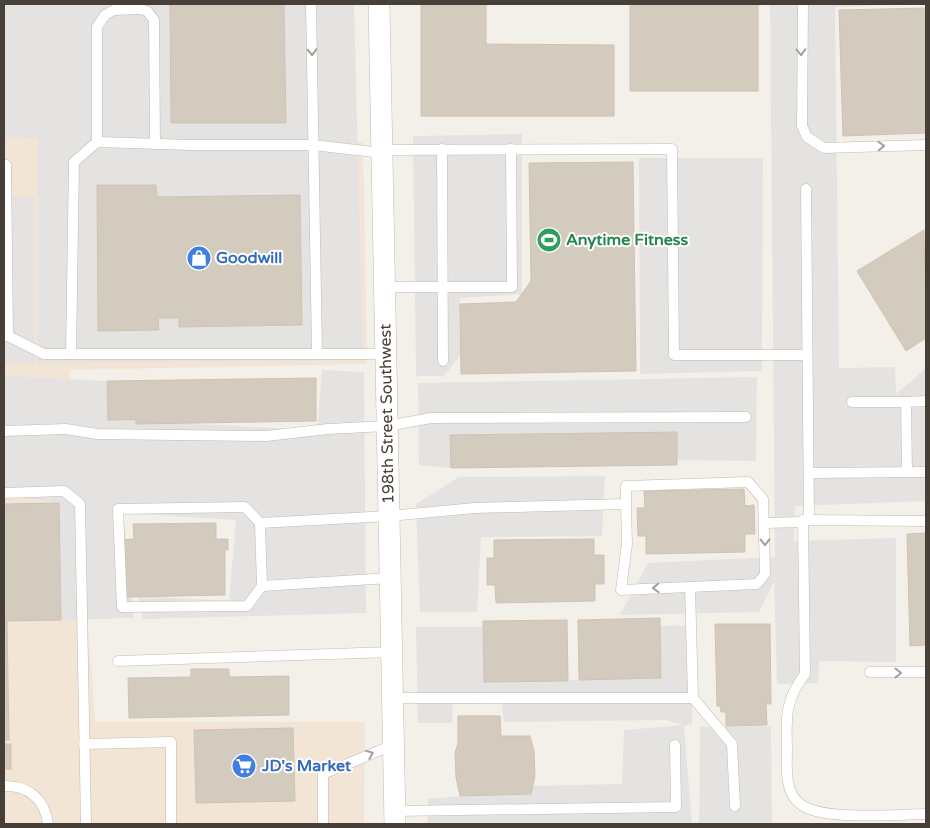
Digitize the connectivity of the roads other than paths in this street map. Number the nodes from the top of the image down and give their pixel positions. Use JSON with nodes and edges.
{"nodes":[{"id":1,"x":311,"y":4,"type":"edge"},
{"id":2,"x":379,"y":4,"type":"edge"},
{"id":3,"x":802,"y":4,"type":"edge"},
{"id":4,"x":97,"y":142,"type":"junction"},
{"id":5,"x":154,"y":144,"type":"junction"},
{"id":6,"x":313,"y":145,"type":"junction"},
{"id":7,"x":926,"y":145,"type":"edge"},
{"id":8,"x":511,"y":149,"type":"junction"},
{"id":9,"x":442,"y":150,"type":"junction"},
{"id":10,"x":382,"y":152,"type":"junction"},
{"id":11,"x":4,"y":165,"type":"edge"},
{"id":12,"x":806,"y":189,"type":"dead end"},
{"id":13,"x":442,"y":286,"type":"junction"},
{"id":14,"x":384,"y":287,"type":"junction"},
{"id":15,"x":6,"y":336,"type":"edge"},
{"id":16,"x":317,"y":353,"type":"junction"},
{"id":17,"x":71,"y":354,"type":"junction"},
{"id":18,"x":386,"y":354,"type":"junction"},
{"id":19,"x":807,"y":355,"type":"junction"},
{"id":20,"x":443,"y":361,"type":"dead end"},
{"id":21,"x":926,"y":401,"type":"edge"},
{"id":22,"x":852,"y":402,"type":"dead end"},
{"id":23,"x":906,"y":402,"type":"junction"},
{"id":24,"x":746,"y":417,"type":"dead end"},
{"id":25,"x":387,"y":426,"type":"junction"},
{"id":26,"x":4,"y":431,"type":"edge"},
{"id":27,"x":907,"y":472,"type":"junction"},
{"id":28,"x":926,"y":472,"type":"edge"},
{"id":29,"x":809,"y":473,"type":"junction"},
{"id":30,"x":4,"y":493,"type":"edge"},
{"id":31,"x":626,"y":504,"type":"junction"},
{"id":32,"x":389,"y":516,"type":"junction"},
{"id":33,"x":806,"y":521,"type":"junction"},
{"id":34,"x":926,"y":521,"type":"edge"},
{"id":35,"x":260,"y":523,"type":"junction"},
{"id":36,"x":764,"y":523,"type":"junction"},
{"id":37,"x":390,"y":578,"type":"junction"},
{"id":38,"x":262,"y":586,"type":"junction"},
{"id":39,"x":690,"y":587,"type":"junction"},
{"id":40,"x":392,"y":652,"type":"junction"},
{"id":41,"x":118,"y":661,"type":"dead end"},
{"id":42,"x":870,"y":672,"type":"dead end"},
{"id":43,"x":926,"y":672,"type":"edge"},
{"id":44,"x":392,"y":698,"type":"junction"},
{"id":45,"x":693,"y":698,"type":"junction"},
{"id":46,"x":84,"y":744,"type":"junction"},
{"id":47,"x":393,"y":745,"type":"junction"},
{"id":48,"x":675,"y":745,"type":"dead end"},
{"id":49,"x":4,"y":786,"type":"edge"},
{"id":50,"x":735,"y":806,"type":"dead end"},
{"id":51,"x":926,"y":814,"type":"edge"},
{"id":52,"x":395,"y":817,"type":"edge"},
{"id":53,"x":48,"y":824,"type":"edge"},
{"id":54,"x":86,"y":824,"type":"edge"},
{"id":55,"x":171,"y":824,"type":"edge"},
{"id":56,"x":323,"y":824,"type":"edge"}],
"edges":[{"from":1,"to":6,"type":"lane","one_way":true},
{"from":2,"to":10,"type":"street","name":"198th Street Southwest"},
{"from":3,"to":7,"type":"lane","one_way":true},
{"from":4,"to":5,"type":"lane"},
{"from":4,"to":5,"type":"lane"},
{"from":4,"to":17,"type":"lane"},
{"from":5,"to":6,"type":"lane"},
{"from":6,"to":10,"type":"lane"},
{"from":6,"to":16,"type":"lane"},
{"from":8,"to":9,"type":"lane"},
{"from":8,"to":13,"type":"lane"},
{"from":8,"to":19,"type":"lane"},
{"from":9,"to":10,"type":"lane"},
{"from":9,"to":13,"type":"lane"},
{"from":10,"to":14,"type":"street","name":"198th Street Southwest"},
{"from":11,"to":15,"type":"lane"},
{"from":12,"to":19,"type":"lane"},
{"from":13,"to":14,"type":"lane"},
{"from":13,"to":20,"type":"lane"},
{"from":14,"to":18,"type":"street","name":"198th Street Southwest"},
{"from":15,"to":17,"type":"lane"},
{"from":16,"to":17,"type":"lane"},
{"from":16,"to":18,"type":"lane"},
{"from":18,"to":25,"type":"street","name":"198th Street Southwest"},
{"from":19,"to":29,"type":"lane"},
{"from":21,"to":23,"type":"lane"},
{"from":22,"to":23,"type":"lane"},
{"from":23,"to":27,"type":"lane"},
{"from":24,"to":25,"type":"lane"},
{"from":25,"to":26,"type":"lane"},
{"from":25,"to":32,"type":"street","name":"198th Street Southwest"},
{"from":27,"to":28,"type":"lane"},
{"from":27,"to":29,"type":"lane"},
{"from":29,"to":33,"type":"lane"},
{"from":30,"to":46,"type":"lane"},
{"from":31,"to":32,"type":"lane"},
{"from":31,"to":36,"type":"lane"},
{"from":39,"to":31,"type":"lane","one_way":true},
{"from":32,"to":35,"type":"lane"},
{"from":32,"to":37,"type":"street","name":"198th Street Southwest"},
{"from":33,"to":34,"type":"lane"},
{"from":33,"to":36,"type":"lane"},
{"from":33,"to":51,"type":"lane"},
{"from":35,"to":38,"type":"lane"},
{"from":35,"to":38,"type":"lane"},
{"from":36,"to":39,"type":"lane","one_way":true},
{"from":37,"to":38,"type":"lane"},
{"from":37,"to":40,"type":"street","name":"198th Street Southwest"},
{"from":39,"to":45,"type":"lane"},
{"from":40,"to":41,"type":"lane"},
{"from":40,"to":44,"type":"street","name":"198th Street Southwest"},
{"from":42,"to":43,"type":"lane","one_way":true},
{"from":44,"to":45,"type":"lane"},
{"from":44,"to":47,"type":"street","name":"198th Street Southwest"},
{"from":45,"to":50,"type":"lane"},
{"from":46,"to":54,"type":"lane"},
{"from":46,"to":55,"type":"lane"},
{"from":47,"to":52,"type":"street","name":"198th Street Southwest"},
{"from":56,"to":47,"type":"lane","one_way":true},
{"from":48,"to":52,"type":"lane"},
{"from":49,"to":53,"type":"lane"}]}
